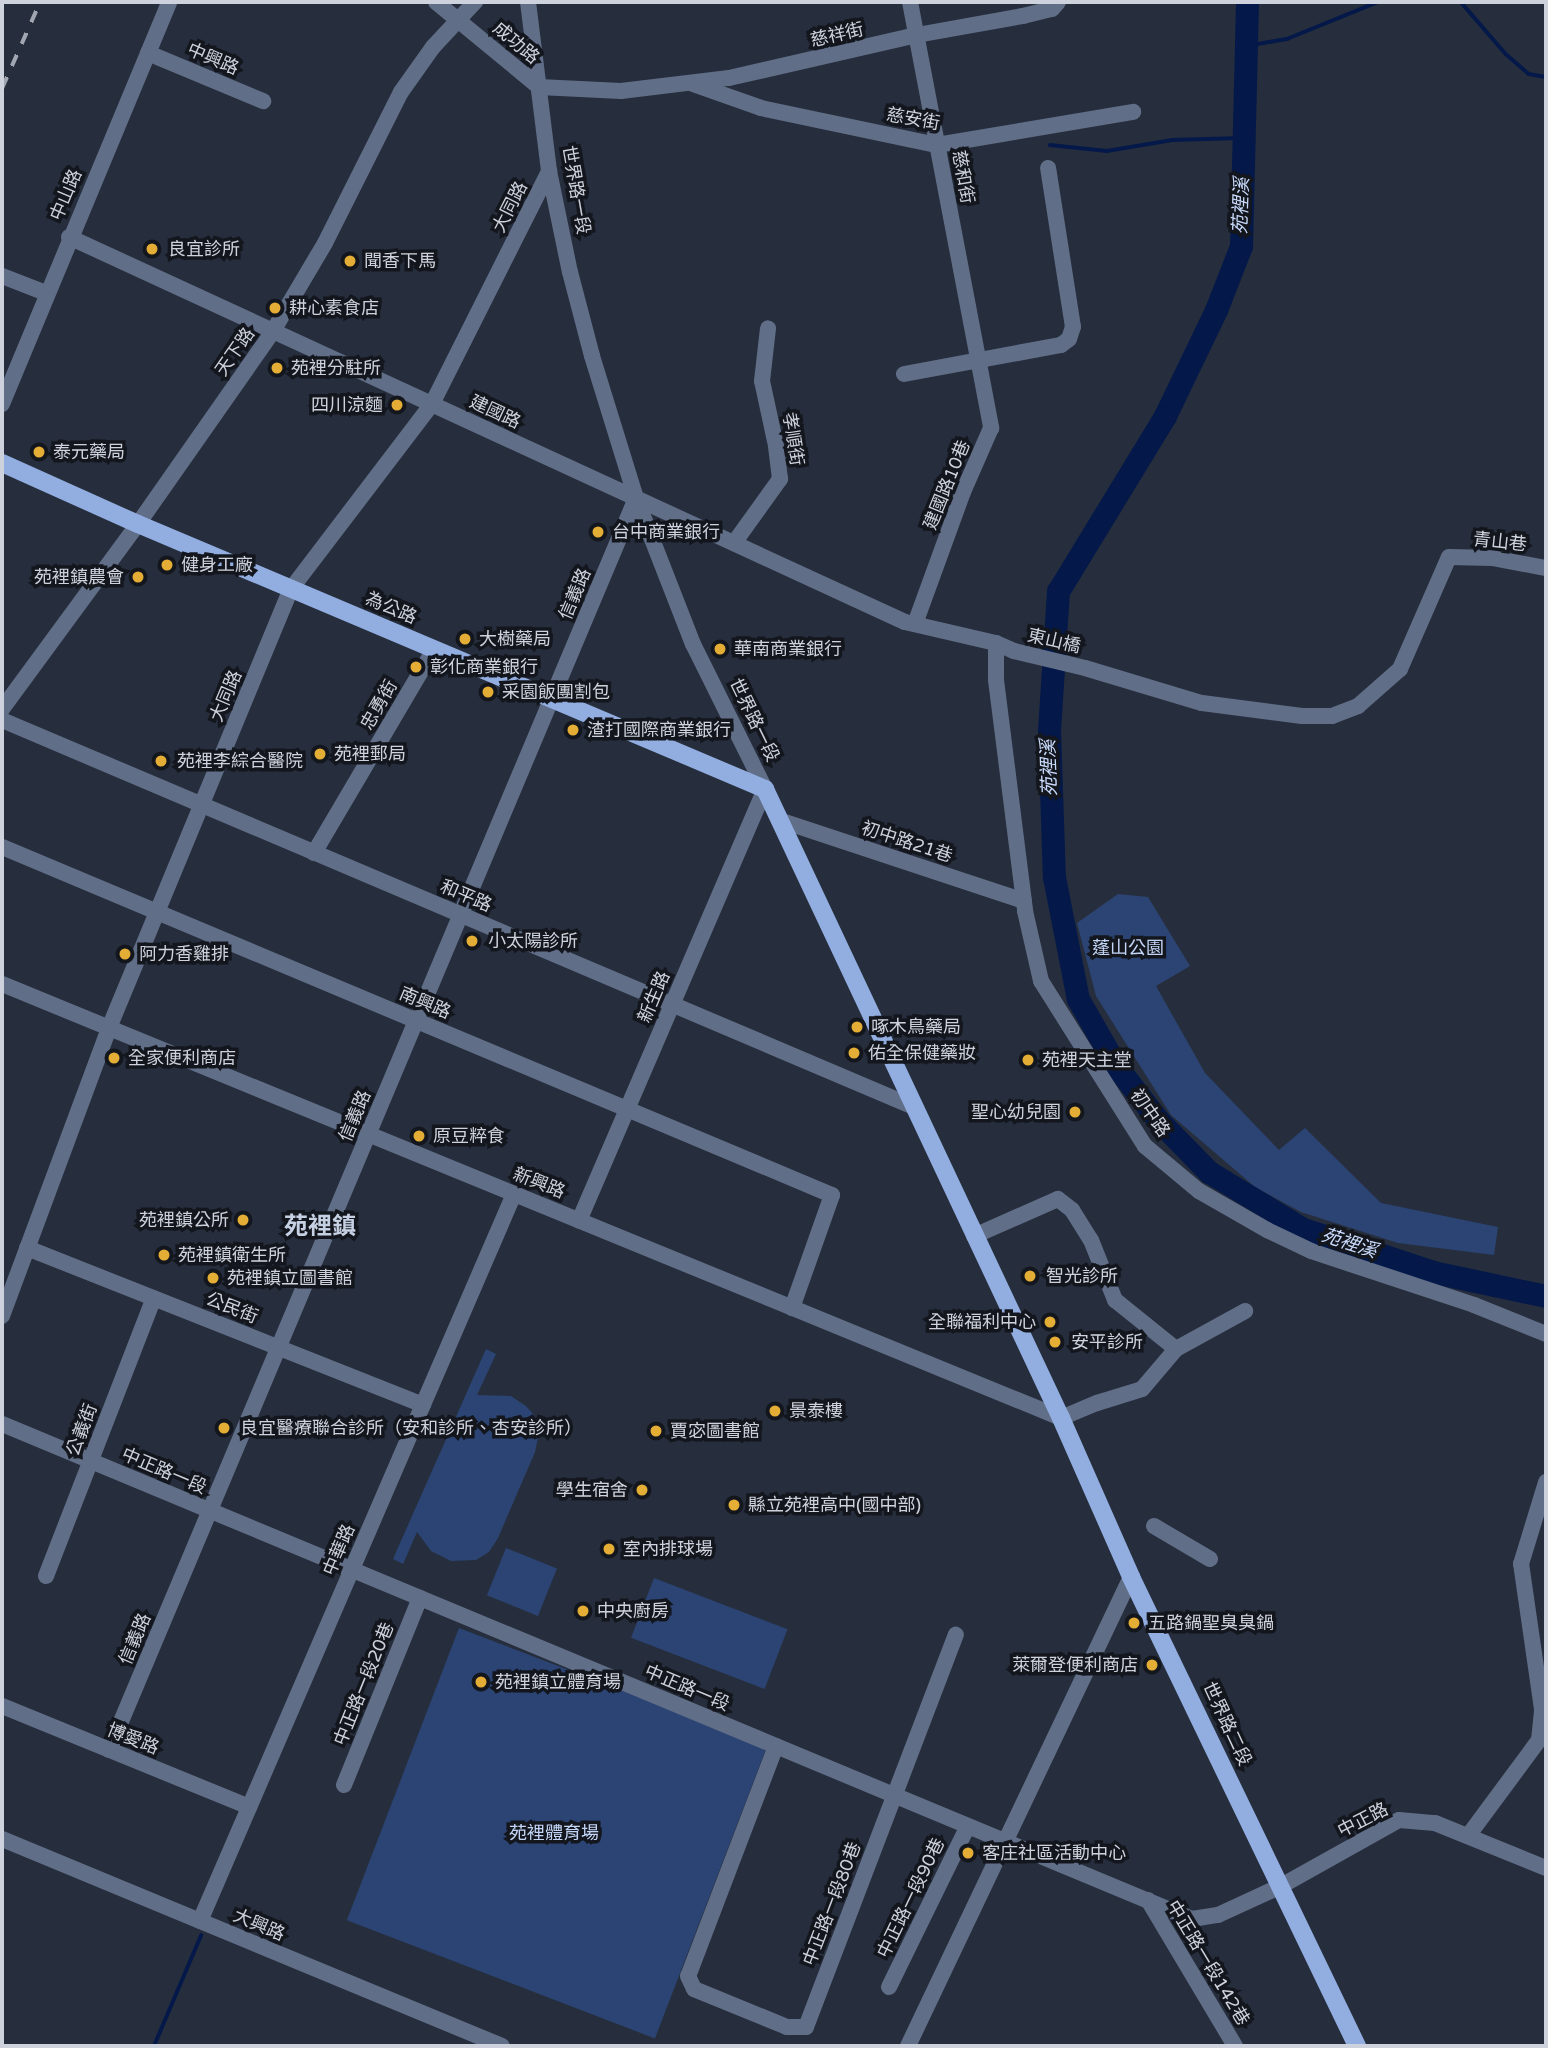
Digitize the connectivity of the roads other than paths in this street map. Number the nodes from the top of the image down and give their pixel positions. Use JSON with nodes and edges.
{"nodes":[{"id":1,"x":169,"y":2,"type":"edge"},
{"id":2,"x":436,"y":2,"type":"edge"},
{"id":3,"x":475,"y":2,"type":"edge"},
{"id":4,"x":528,"y":2,"type":"edge"},
{"id":5,"x":911,"y":2,"type":"edge"},
{"id":6,"x":1058,"y":2,"type":"edge"},
{"id":7,"x":457,"y":19,"type":"junction"},
{"id":8,"x":917,"y":35,"type":"junction"},
{"id":9,"x":148,"y":52,"type":"junction"},
{"id":10,"x":691,"y":83,"type":"junction"},
{"id":11,"x":539,"y":87,"type":"junction"},
{"id":12,"x":263,"y":101,"type":"dead end"},
{"id":13,"x":1133,"y":112,"type":"dead end"},
{"id":14,"x":937,"y":145,"type":"junction"},
{"id":15,"x":1048,"y":168,"type":"dead end"},
{"id":16,"x":550,"y":171,"type":"junction"},
{"id":17,"x":69,"y":237,"type":"junction"},
{"id":18,"x":2,"y":276,"type":"edge"},
{"id":19,"x":46,"y":293,"type":"junction"},
{"id":20,"x":768,"y":328,"type":"dead end"},
{"id":21,"x":273,"y":331,"type":"junction"},
{"id":22,"x":976,"y":358,"type":"junction"},
{"id":23,"x":904,"y":374,"type":"dead end"},
{"id":24,"x":2,"y":404,"type":"edge"},
{"id":25,"x":432,"y":404,"type":"junction"},
{"id":26,"x":2,"y":463,"type":"edge"},
{"id":27,"x":636,"y":498,"type":"junction"},
{"id":28,"x":138,"y":524,"type":"junction"},
{"id":29,"x":734,"y":543,"type":"junction"},
{"id":30,"x":1449,"y":556,"type":"joint"},
{"id":31,"x":1546,"y":568,"type":"edge"},
{"id":32,"x":291,"y":589,"type":"junction"},
{"id":33,"x":910,"y":623,"type":"junction"},
{"id":34,"x":996,"y":643,"type":"junction"},
{"id":35,"x":434,"y":649,"type":"junction"},
{"id":36,"x":551,"y":699,"type":"junction"},
{"id":37,"x":2,"y":709,"type":"edge"},
{"id":38,"x":2,"y":720,"type":"edge"},
{"id":39,"x":765,"y":789,"type":"junction"},
{"id":40,"x":202,"y":805,"type":"junction"},
{"id":41,"x":779,"y":820,"type":"junction"},
{"id":42,"x":2,"y":847,"type":"edge"},
{"id":43,"x":314,"y":853,"type":"junction"},
{"id":44,"x":1024,"y":901,"type":"junction"},
{"id":45,"x":156,"y":912,"type":"junction"},
{"id":46,"x":460,"y":915,"type":"junction"},
{"id":47,"x":2,"y":984,"type":"edge"},
{"id":48,"x":672,"y":1004,"type":"junction"},
{"id":49,"x":416,"y":1021,"type":"junction"},
{"id":50,"x":109,"y":1028,"type":"junction"},
{"id":51,"x":915,"y":1107,"type":"junction"},
{"id":52,"x":627,"y":1109,"type":"junction"},
{"id":53,"x":368,"y":1134,"type":"junction"},
{"id":54,"x":514,"y":1194,"type":"junction"},
{"id":55,"x":579,"y":1221,"type":"junction"},
{"id":56,"x":974,"y":1236,"type":"junction"},
{"id":57,"x":27,"y":1248,"type":"junction"},
{"id":58,"x":154,"y":1298,"type":"junction"},
{"id":59,"x":792,"y":1308,"type":"junction"},
{"id":60,"x":1245,"y":1311,"type":"dead end"},
{"id":61,"x":2,"y":1316,"type":"edge"},
{"id":62,"x":1546,"y":1334,"type":"edge"},
{"id":63,"x":278,"y":1348,"type":"junction"},
{"id":64,"x":1177,"y":1349,"type":"junction"},
{"id":65,"x":423,"y":1405,"type":"junction"},
{"id":66,"x":1061,"y":1418,"type":"junction"},
{"id":67,"x":2,"y":1424,"type":"edge"},
{"id":68,"x":90,"y":1461,"type":"junction"},
{"id":69,"x":1546,"y":1482,"type":"edge"},
{"id":70,"x":210,"y":1511,"type":"junction"},
{"id":71,"x":1154,"y":1526,"type":"dead end"},
{"id":72,"x":1210,"y":1559,"type":"dead end"},
{"id":73,"x":352,"y":1570,"type":"junction"},
{"id":74,"x":46,"y":1576,"type":"dead end"},
{"id":75,"x":1131,"y":1577,"type":"junction"},
{"id":76,"x":420,"y":1598,"type":"junction"},
{"id":77,"x":956,"y":1635,"type":"dead end"},
{"id":78,"x":2,"y":1706,"type":"edge"},
{"id":79,"x":776,"y":1746,"type":"junction"},
{"id":80,"x":109,"y":1750,"type":"junction"},
{"id":81,"x":344,"y":1785,"type":"dead end"},
{"id":82,"x":895,"y":1795,"type":"junction"},
{"id":83,"x":249,"y":1807,"type":"junction"},
{"id":84,"x":968,"y":1826,"type":"junction"},
{"id":85,"x":1468,"y":1836,"type":"junction"},
{"id":86,"x":2,"y":1839,"type":"edge"},
{"id":87,"x":1006,"y":1841,"type":"junction"},
{"id":88,"x":1546,"y":1868,"type":"edge"},
{"id":89,"x":1281,"y":1886,"type":"junction"},
{"id":90,"x":1148,"y":1900,"type":"junction"},
{"id":91,"x":200,"y":1921,"type":"junction"},
{"id":92,"x":889,"y":1987,"type":"dead end"},
{"id":93,"x":502,"y":2046,"type":"edge"},
{"id":94,"x":908,"y":2046,"type":"edge"},
{"id":95,"x":1235,"y":2046,"type":"edge"},
{"id":96,"x":1357,"y":2046,"type":"edge"}],
"edges":[{"from":1,"to":9,"type":"street","name":"中山路"},
{"from":2,"to":7,"type":"street","name":"成功路"},
{"from":3,"to":7,"type":"street","name":"天下路"},
{"from":4,"to":11,"type":"street","name":"世界路一段"},
{"from":5,"to":8,"type":"street","name":"慈和街"},
{"from":6,"to":8,"type":"street","name":"慈祥街"},
{"from":7,"to":11,"type":"street","name":"成功路"},
{"from":7,"to":21,"type":"street","name":"天下路"},
{"from":8,"to":10,"type":"street","name":"慈祥街"},
{"from":8,"to":14,"type":"street","name":"慈和街"},
{"from":9,"to":12,"type":"street","name":"中興路"},
{"from":9,"to":17,"type":"street","name":"中山路"},
{"from":10,"to":11,"type":"street","name":"慈祥街"},
{"from":10,"to":14,"type":"street","name":"慈安街"},
{"from":11,"to":16,"type":"street","name":"世界路一段"},
{"from":13,"to":14,"type":"street","name":"慈安街"},
{"from":14,"to":22,"type":"street","name":"慈和街"},
{"from":15,"to":22,"type":"street"},
{"from":16,"to":25,"type":"street","name":"大同路"},
{"from":16,"to":27,"type":"street","name":"世界路一段"},
{"from":17,"to":19,"type":"street","name":"中山路"},
{"from":17,"to":21,"type":"street","name":"建國路"},
{"from":18,"to":19,"type":"street"},
{"from":19,"to":24,"type":"street","name":"中山路"},
{"from":20,"to":29,"type":"street","name":"孝順街"},
{"from":21,"to":25,"type":"street","name":"建國路"},
{"from":21,"to":28,"type":"street","name":"天下路"},
{"from":22,"to":23,"type":"street"},
{"from":22,"to":33,"type":"street","name":"建國路10巷"},
{"from":25,"to":27,"type":"street","name":"建國路"},
{"from":25,"to":32,"type":"street","name":"大同路"},
{"from":26,"to":28,"type":"main road","name":"為公路"},
{"from":27,"to":29,"type":"street","name":"建國路"},
{"from":27,"to":36,"type":"street","name":"信義路"},
{"from":27,"to":39,"type":"street","name":"世界路一段"},
{"from":28,"to":32,"type":"main road","name":"為公路"},
{"from":28,"to":37,"type":"street","name":"天下路"},
{"from":29,"to":33,"type":"street","name":"建國路"},
{"from":30,"to":31,"type":"street","name":"青山巷"},
{"from":30,"to":34,"type":"street","name":"東山橋"},
{"from":32,"to":35,"type":"main road","name":"為公路"},
{"from":32,"to":40,"type":"street","name":"大同路"},
{"from":33,"to":34,"type":"street","name":"建國路"},
{"from":34,"to":44,"type":"street","name":"初中路"},
{"from":35,"to":36,"type":"main road","name":"為公路"},
{"from":35,"to":43,"type":"street","name":"忠勇街"},
{"from":36,"to":39,"type":"main road","name":"為公路"},
{"from":36,"to":46,"type":"street","name":"信義路"},
{"from":38,"to":40,"type":"street","name":"和平路"},
{"from":39,"to":41,"type":"main road","name":"世界路一段"},
{"from":39,"to":48,"type":"street","name":"新生路"},
{"from":40,"to":43,"type":"street","name":"和平路"},
{"from":40,"to":45,"type":"street","name":"大同路"},
{"from":41,"to":44,"type":"street","name":"初中路21巷"},
{"from":41,"to":51,"type":"main road","name":"世界路一段"},
{"from":42,"to":45,"type":"street","name":"南興路"},
{"from":43,"to":46,"type":"street","name":"和平路"},
{"from":44,"to":62,"type":"street","name":"初中路"},
{"from":45,"to":49,"type":"street","name":"南興路"},
{"from":45,"to":50,"type":"street","name":"大同路"},
{"from":46,"to":48,"type":"street","name":"和平路"},
{"from":46,"to":49,"type":"street","name":"信義路"},
{"from":47,"to":50,"type":"street","name":"新興路"},
{"from":48,"to":51,"type":"street","name":"和平路"},
{"from":48,"to":52,"type":"street","name":"新生路"},
{"from":49,"to":52,"type":"street","name":"南興路"},
{"from":49,"to":53,"type":"street","name":"信義路"},
{"from":50,"to":53,"type":"street","name":"新興路"},
{"from":50,"to":57,"type":"street","name":"大同路"},
{"from":51,"to":56,"type":"main road","name":"世界路一段"},
{"from":52,"to":55,"type":"street","name":"新生路"},
{"from":52,"to":59,"type":"street","name":"南興路"},
{"from":53,"to":54,"type":"street","name":"新興路"},
{"from":53,"to":63,"type":"street","name":"信義路"},
{"from":54,"to":55,"type":"street","name":"新興路"},
{"from":54,"to":65,"type":"street","name":"中華路"},
{"from":55,"to":59,"type":"street","name":"新興路"},
{"from":56,"to":64,"type":"street"},
{"from":56,"to":66,"type":"main road","name":"世界路一段"},
{"from":57,"to":58,"type":"street","name":"公民街"},
{"from":57,"to":61,"type":"street","name":"大同路"},
{"from":58,"to":63,"type":"street","name":"公民街"},
{"from":58,"to":68,"type":"street","name":"公義街"},
{"from":59,"to":66,"type":"street","name":"新興路"},
{"from":60,"to":64,"type":"street"},
{"from":63,"to":65,"type":"street","name":"公民街"},
{"from":63,"to":70,"type":"street","name":"信義路"},
{"from":64,"to":66,"type":"street"},
{"from":65,"to":73,"type":"street","name":"中華路"},
{"from":66,"to":75,"type":"main road","name":"世界路二段"},
{"from":67,"to":68,"type":"street","name":"中正路一段"},
{"from":68,"to":70,"type":"street","name":"中正路一段"},
{"from":68,"to":74,"type":"street","name":"公義街"},
{"from":69,"to":85,"type":"street"},
{"from":70,"to":73,"type":"street","name":"中正路一段"},
{"from":70,"to":80,"type":"street","name":"信義路"},
{"from":71,"to":72,"type":"street"},
{"from":73,"to":76,"type":"street","name":"中正路一段"},
{"from":73,"to":83,"type":"street","name":"中華路"},
{"from":75,"to":87,"type":"street"},
{"from":75,"to":89,"type":"main road","name":"世界路二段"},
{"from":76,"to":79,"type":"street","name":"中正路一段"},
{"from":76,"to":81,"type":"street","name":"中正路一段20巷"},
{"from":77,"to":82,"type":"street","name":"中正路一段80巷"},
{"from":78,"to":80,"type":"street","name":"博愛路"},
{"from":79,"to":82,"type":"street","name":"中正路一段"},
{"from":79,"to":82,"type":"street","name":"中正路一段80巷"},
{"from":80,"to":83,"type":"street","name":"博愛路"},
{"from":82,"to":84,"type":"street","name":"中正路一段"},
{"from":83,"to":91,"type":"street","name":"中華路"},
{"from":84,"to":87,"type":"street","name":"中正路一段"},
{"from":84,"to":92,"type":"street","name":"中正路一段90巷"},
{"from":85,"to":88,"type":"street","name":"中正路"},
{"from":85,"to":89,"type":"street","name":"中正路"},
{"from":86,"to":91,"type":"street","name":"大興路"},
{"from":87,"to":90,"type":"street","name":"中正路一段"},
{"from":87,"to":94,"type":"street"},
{"from":89,"to":90,"type":"street","name":"中正路一段"},
{"from":89,"to":96,"type":"main road","name":"世界路二段"},
{"from":90,"to":95,"type":"street","name":"中正路一段142巷"},
{"from":91,"to":93,"type":"street","name":"大興路"}]}
